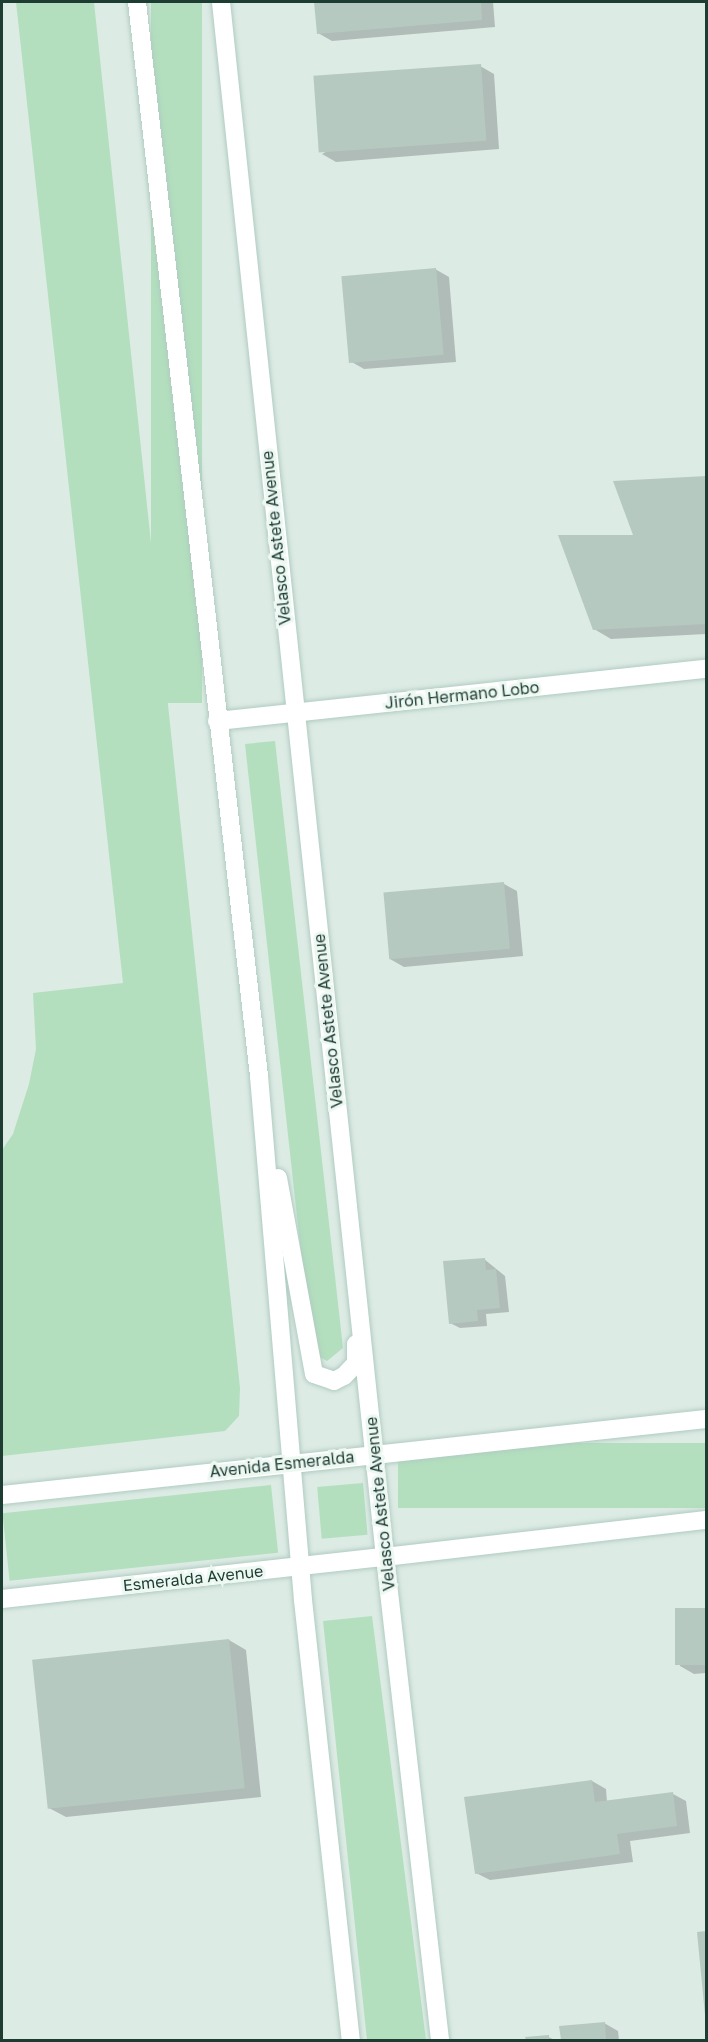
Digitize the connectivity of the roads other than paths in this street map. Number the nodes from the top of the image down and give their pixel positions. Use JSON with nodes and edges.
{"nodes":[{"id":1,"x":137,"y":2,"type":"edge"},
{"id":2,"x":221,"y":2,"type":"edge"},
{"id":3,"x":706,"y":669,"type":"edge"},
{"id":4,"x":294,"y":713,"type":"junction"},
{"id":5,"x":217,"y":721,"type":"junction"},
{"id":6,"x":259,"y":1076,"type":"junction"},
{"id":7,"x":356,"y":1276,"type":"junction"},
{"id":8,"x":706,"y":1419,"type":"edge"},
{"id":9,"x":374,"y":1455,"type":"junction"},
{"id":10,"x":292,"y":1464,"type":"junction"},
{"id":11,"x":2,"y":1495,"type":"edge"},
{"id":12,"x":706,"y":1520,"type":"edge"},
{"id":13,"x":385,"y":1557,"type":"junction"},
{"id":14,"x":301,"y":1566,"type":"junction"},
{"id":15,"x":2,"y":1599,"type":"edge"},
{"id":16,"x":351,"y":2040,"type":"edge"},
{"id":17,"x":440,"y":2040,"type":"edge"}],
"edges":[{"from":1,"to":5,"type":"main road"},
{"from":2,"to":4,"type":"main road","name":"Velasco Astete Avenue"},
{"from":3,"to":4,"type":"main road","name":"Jirón Hermano Lobo"},
{"from":4,"to":5,"type":"main road","name":"Jirón Hermano Lobo"},
{"from":4,"to":7,"type":"main road","name":"Velasco Astete Avenue"},
{"from":5,"to":6,"type":"main road"},
{"from":6,"to":7,"type":"main road"},
{"from":6,"to":10,"type":"main road"},
{"from":7,"to":9,"type":"main road","name":"Velasco Astete Avenue"},
{"from":8,"to":9,"type":"main road","name":"Avenida Esmeralda"},
{"from":9,"to":10,"type":"main road","name":"Avenida Esmeralda"},
{"from":9,"to":13,"type":"main road","name":"Velasco Astete Avenue"},
{"from":10,"to":11,"type":"main road","name":"Avenida Esmeralda"},
{"from":10,"to":14,"type":"main road"},
{"from":12,"to":13,"type":"main road"},
{"from":13,"to":14,"type":"main road","name":"Esmeralda Avenue"},
{"from":13,"to":17,"type":"main road","name":"Velasco Astete Avenue"},
{"from":14,"to":15,"type":"main road","name":"Esmeralda Avenue"},
{"from":14,"to":16,"type":"main road"}]}
